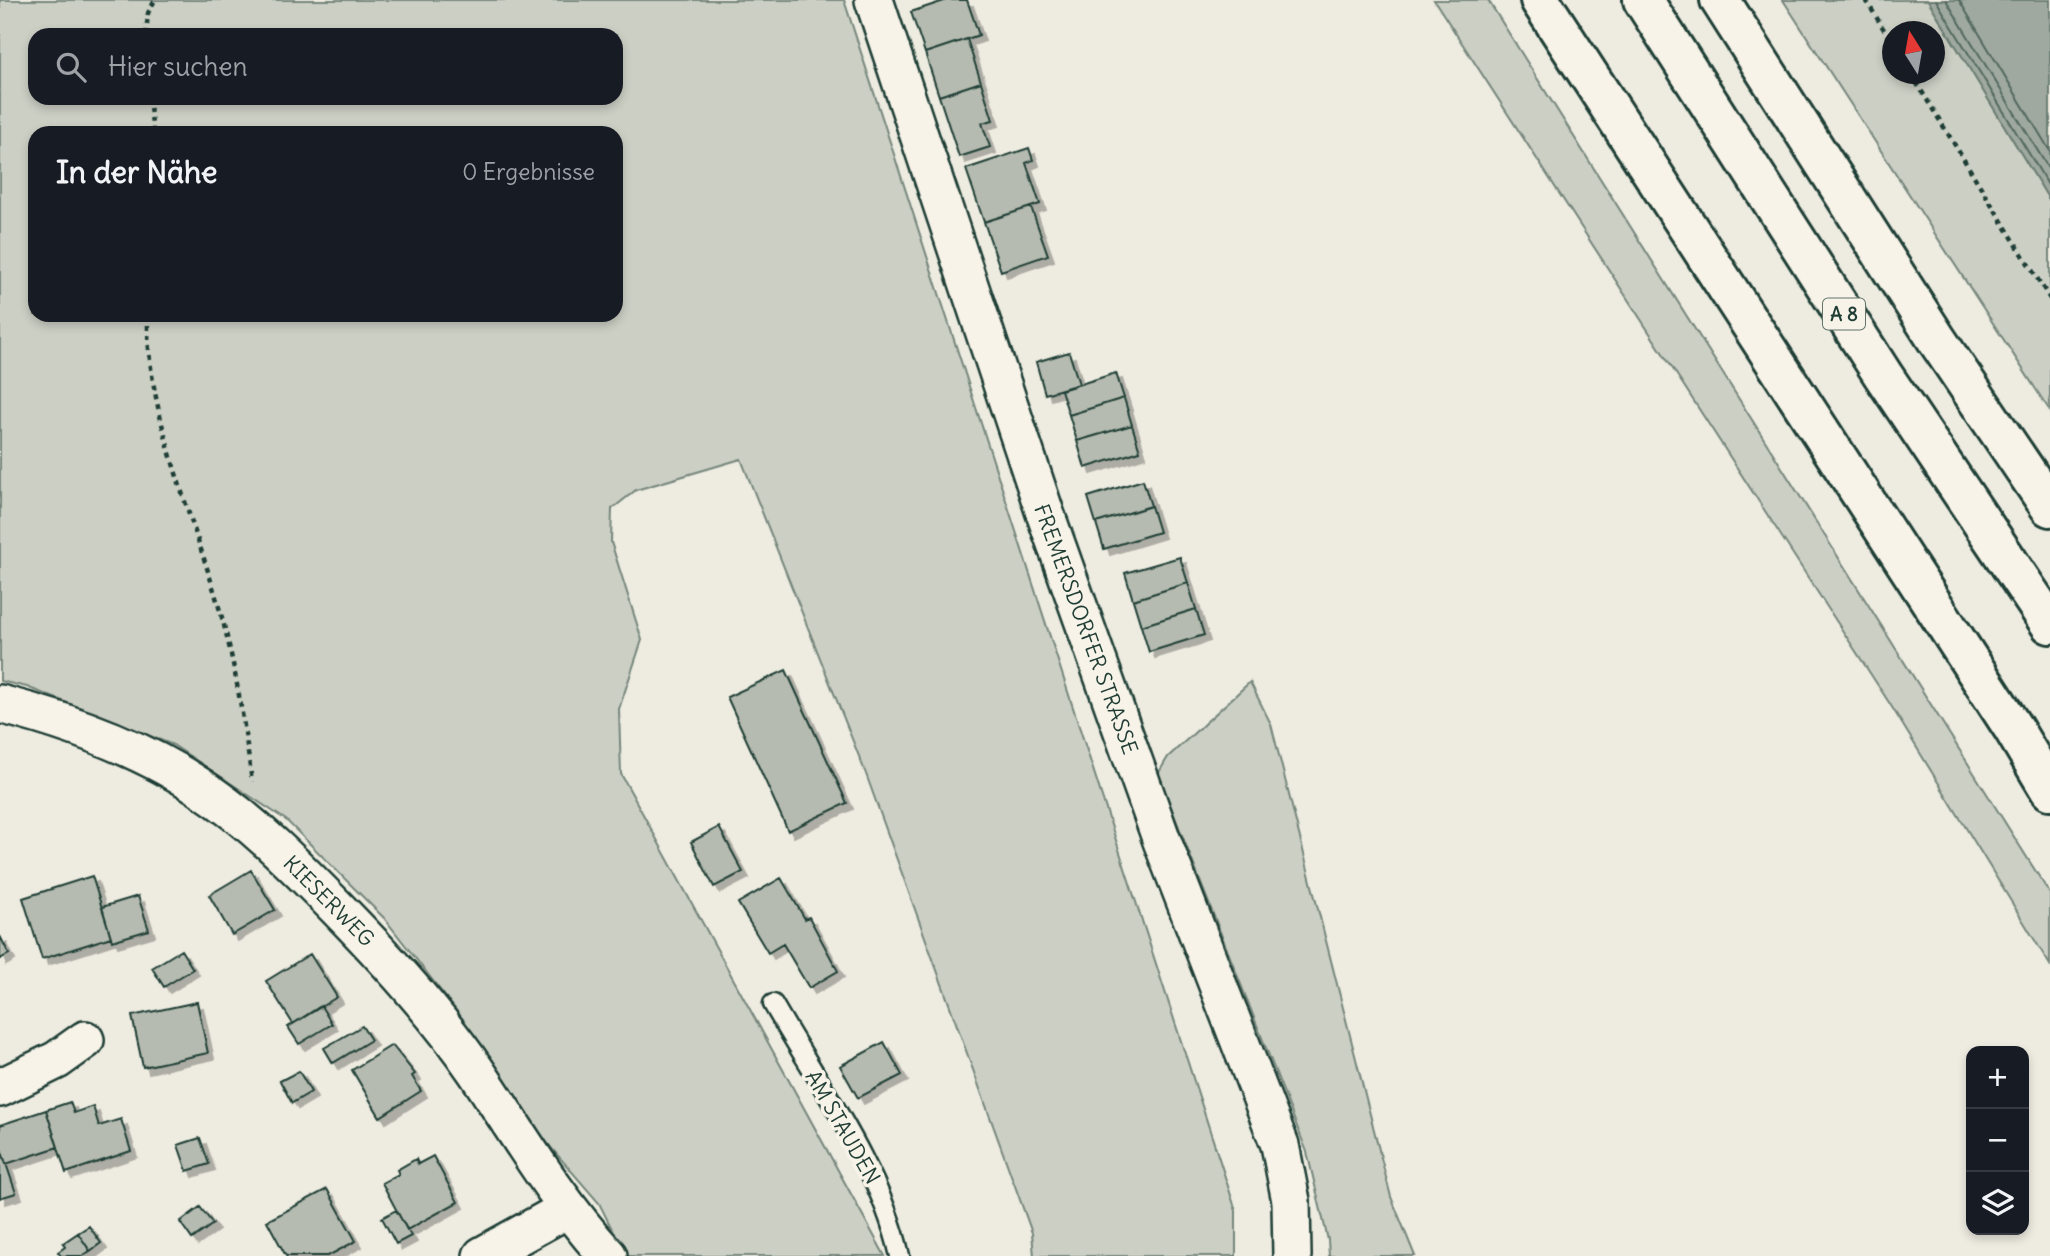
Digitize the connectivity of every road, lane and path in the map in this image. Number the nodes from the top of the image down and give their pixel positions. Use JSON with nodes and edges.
{"nodes":[{"id":1,"x":155,"y":0,"type":"edge"},
{"id":2,"x":873,"y":0,"type":"edge"},
{"id":3,"x":1541,"y":0,"type":"edge"},
{"id":4,"x":1643,"y":0,"type":"edge"},
{"id":5,"x":1720,"y":0,"type":"edge"},
{"id":6,"x":1866,"y":0,"type":"edge"},
{"id":7,"x":1882,"y":26,"type":"edge"},
{"id":8,"x":147,"y":28,"type":"edge"},
{"id":9,"x":1917,"y":84,"type":"edge"},
{"id":10,"x":150,"y":105,"type":"edge"},
{"id":11,"x":152,"y":126,"type":"edge"},
{"id":12,"x":2050,"y":299,"type":"edge"},
{"id":13,"x":148,"y":322,"type":"edge"},
{"id":14,"x":2050,"y":507,"type":"edge"},
{"id":15,"x":2050,"y":624,"type":"edge"},
{"id":16,"x":0,"y":705,"type":"edge"},
{"id":17,"x":2050,"y":790,"type":"edge"},
{"id":18,"x":250,"y":824,"type":"junction"},
{"id":19,"x":773,"y":1004,"type":"dead end"},
{"id":20,"x":85,"y":1040,"type":"dead end"},
{"id":21,"x":0,"y":1088,"type":"edge"},
{"id":22,"x":567,"y":1209,"type":"junction"},
{"id":23,"x":482,"y":1256,"type":"edge"},
{"id":24,"x":608,"y":1256,"type":"edge"},
{"id":25,"x":900,"y":1256,"type":"edge"},
{"id":26,"x":1292,"y":1256,"type":"edge"}],
"edges":[{"from":1,"to":8,"type":"path"},
{"from":2,"to":26,"type":"street","name":"FREMERSDORFER STRASSE"},
{"from":3,"to":17,"type":"main road"},
{"from":4,"to":15,"type":"main road","number":"A 8"},
{"from":5,"to":14,"type":"main road"},
{"from":6,"to":7,"type":"path"},
{"from":9,"to":12,"type":"path"},
{"from":10,"to":11,"type":"path"},
{"from":13,"to":18,"type":"path"},
{"from":16,"to":18,"type":"street","name":"KIESERWEG"},
{"from":18,"to":22,"type":"street","name":"KIESERWEG"},
{"from":19,"to":25,"type":"lane","name":"AM STAUDEN"},
{"from":20,"to":21,"type":"street"},
{"from":22,"to":23,"type":"street"},
{"from":22,"to":24,"type":"street"}]}
